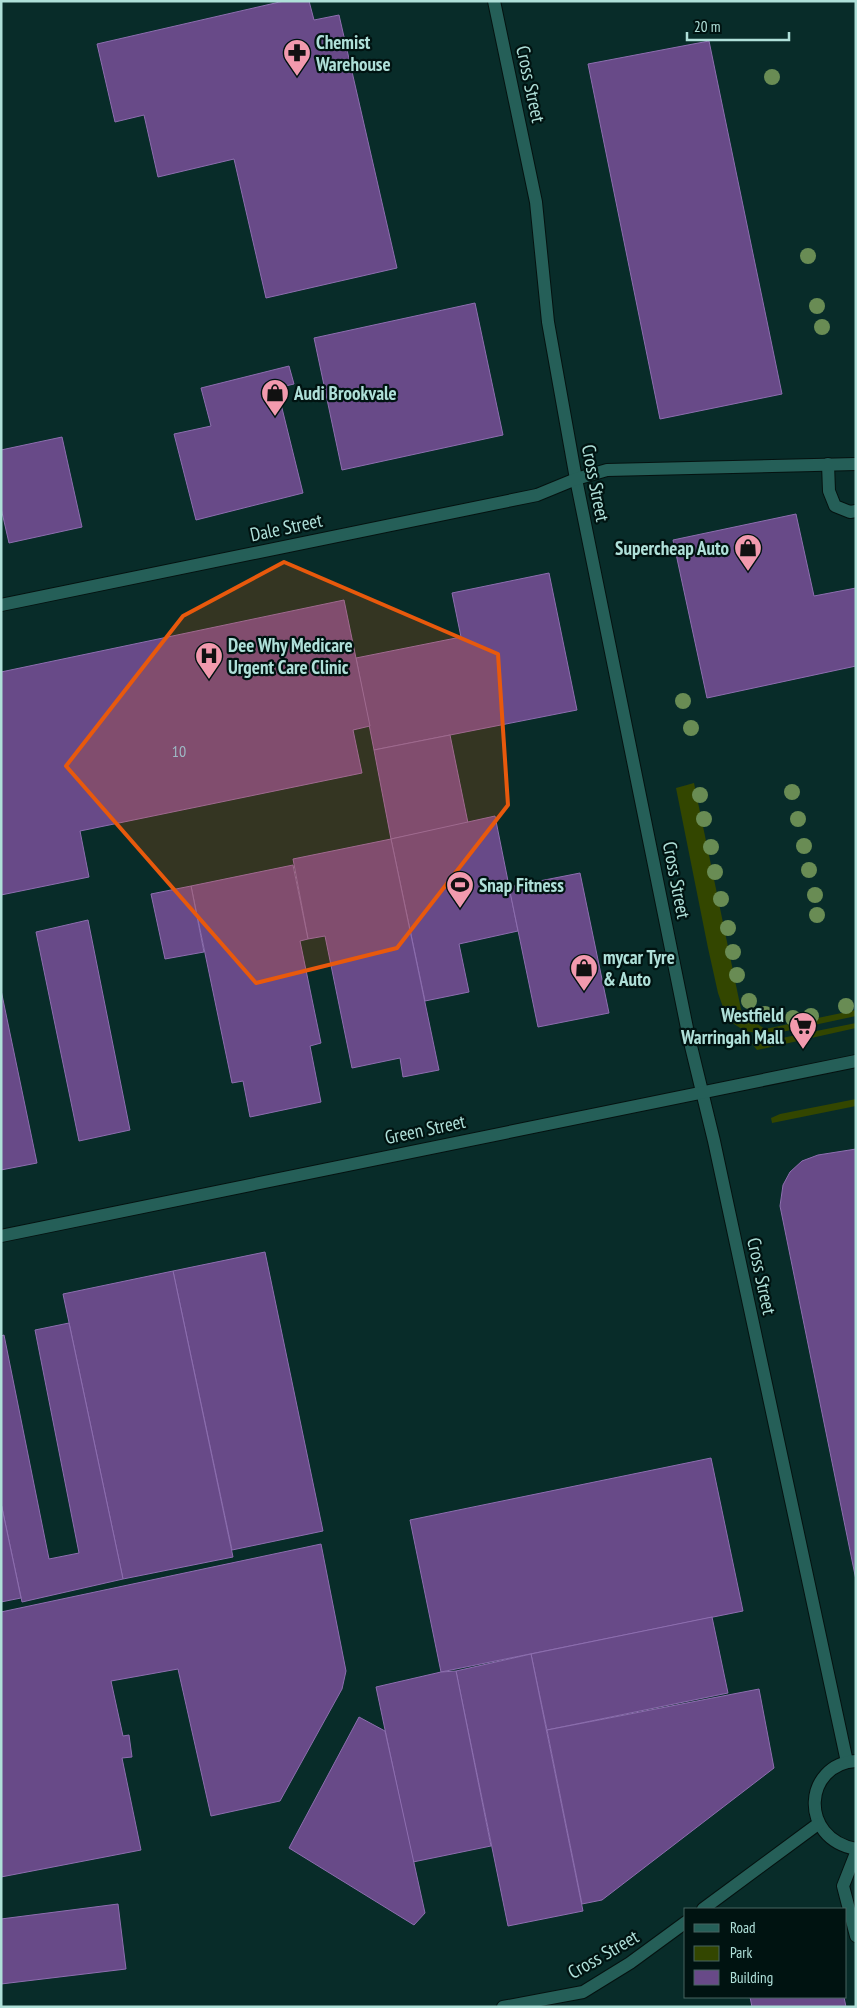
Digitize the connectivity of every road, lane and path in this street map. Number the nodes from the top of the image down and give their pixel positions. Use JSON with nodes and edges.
{"nodes":[{"id":1,"x":494,"y":1,"type":"edge"},
{"id":2,"x":828,"y":464,"type":"junction"},
{"id":3,"x":856,"y":464,"type":"edge"},
{"id":4,"x":576,"y":479,"type":"junction"},
{"id":5,"x":856,"y":511,"type":"edge"},
{"id":6,"x":1,"y":605,"type":"edge"},
{"id":7,"x":856,"y":1061,"type":"edge"},
{"id":8,"x":703,"y":1091,"type":"junction"},
{"id":9,"x":1,"y":1236,"type":"edge"},
{"id":10,"x":852,"y":1761,"type":"edge"},
{"id":11,"x":818,"y":1824,"type":"junction"},
{"id":12,"x":856,"y":1849,"type":"edge"},
{"id":13,"x":856,"y":1853,"type":"edge"},
{"id":14,"x":704,"y":1908,"type":"edge"},
{"id":15,"x":684,"y":1924,"type":"edge"},
{"id":16,"x":856,"y":1936,"type":"edge"},
{"id":17,"x":503,"y":2007,"type":"edge"}],
"edges":[{"from":1,"to":4,"type":"street","name":"Cross Street"},
{"from":2,"to":3,"type":"street","name":"Dale Street"},
{"from":2,"to":4,"type":"street","name":"Dale Street"},
{"from":2,"to":5,"type":"street"},
{"from":4,"to":6,"type":"street","name":"Dale Street"},
{"from":4,"to":8,"type":"street","name":"Cross Street"},
{"from":7,"to":8,"type":"street","name":"Green Street"},
{"from":8,"to":9,"type":"street","name":"Green Street"},
{"from":8,"to":10,"type":"street","name":"Cross Street"},
{"from":10,"to":11,"type":"street"},
{"from":11,"to":12,"type":"street"},
{"from":11,"to":14,"type":"street"},
{"from":13,"to":16,"type":"street"},
{"from":15,"to":17,"type":"street","name":"Cross Street"}]}
